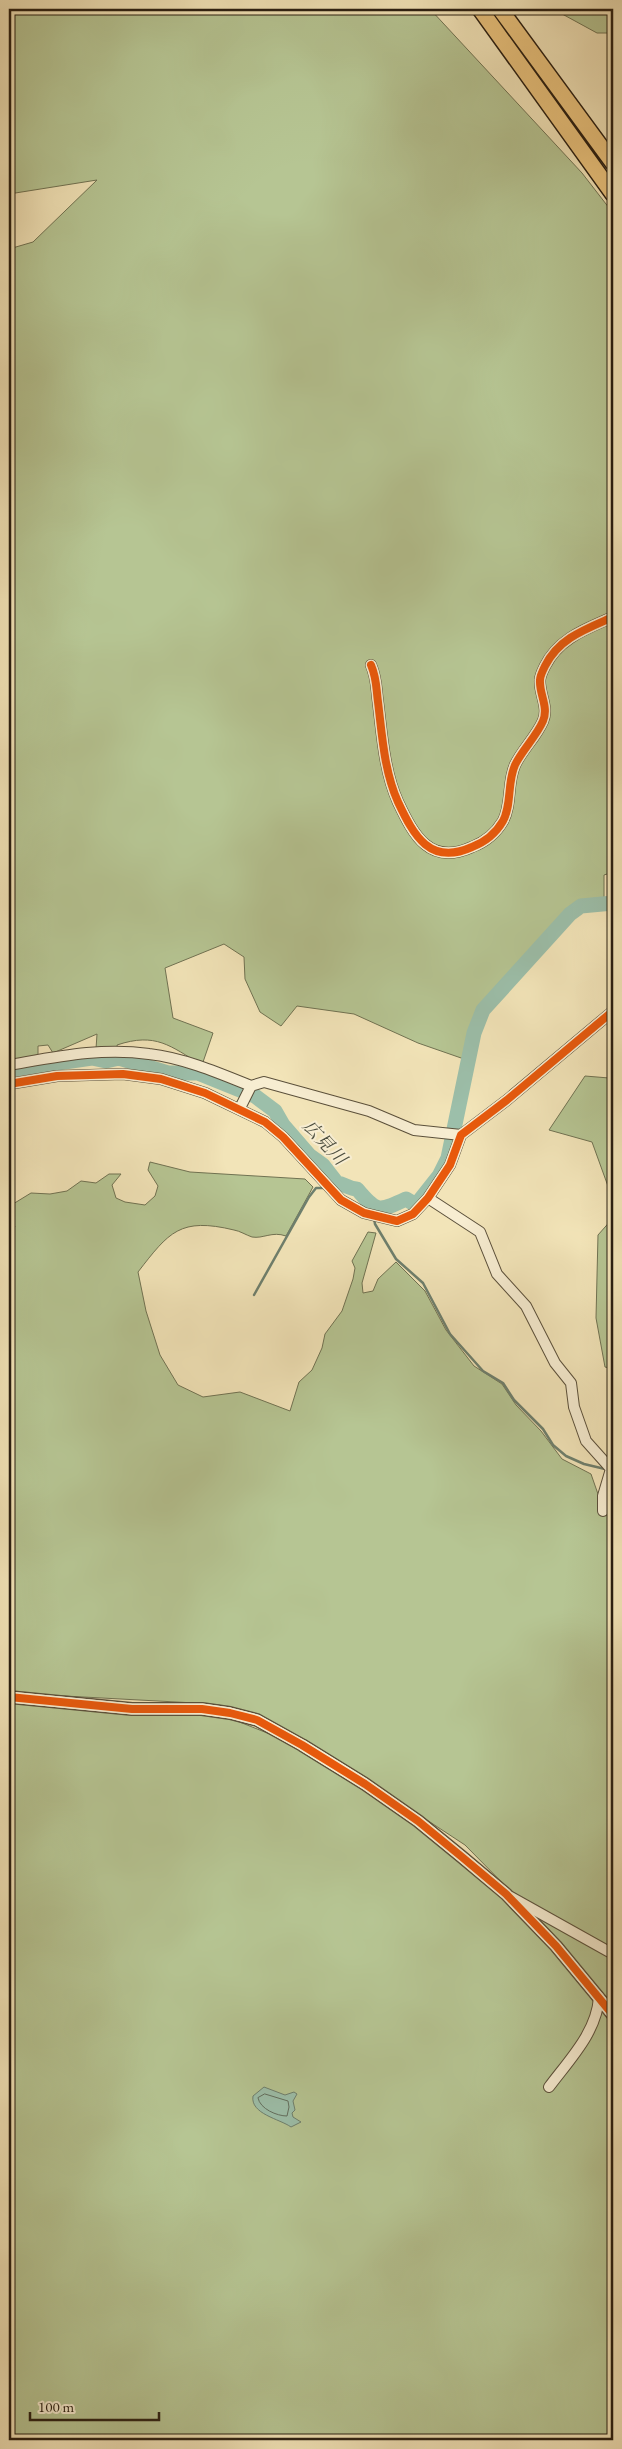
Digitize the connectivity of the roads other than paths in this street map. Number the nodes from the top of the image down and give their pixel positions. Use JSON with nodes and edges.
{"nodes":[{"id":1,"x":480,"y":9,"type":"edge"},
{"id":2,"x":500,"y":9,"type":"edge"},
{"id":3,"x":613,"y":163,"type":"edge"},
{"id":4,"x":613,"y":194,"type":"edge"},
{"id":5,"x":613,"y":617,"type":"edge"},
{"id":6,"x":372,"y":665,"type":"dead end"},
{"id":7,"x":613,"y":1011,"type":"edge"},
{"id":8,"x":9,"y":1065,"type":"edge"},
{"id":9,"x":9,"y":1084,"type":"edge"},
{"id":10,"x":250,"y":1088,"type":"junction"},
{"id":11,"x":241,"y":1106,"type":"junction"},
{"id":12,"x":459,"y":1135,"type":"junction"},
{"id":13,"x":428,"y":1198,"type":"junction"},
{"id":14,"x":603,"y":1511,"type":"dead end"},
{"id":15,"x":9,"y":1697,"type":"edge"},
{"id":16,"x":506,"y":1894,"type":"junction"},
{"id":17,"x":613,"y":1954,"type":"edge"},
{"id":18,"x":599,"y":1997,"type":"junction"},
{"id":19,"x":613,"y":2015,"type":"edge"},
{"id":20,"x":549,"y":2087,"type":"dead end"}],
"edges":[{"from":1,"to":4,"type":"main road"},
{"from":2,"to":3,"type":"main road"},
{"from":5,"to":6,"type":"street"},
{"from":7,"to":12,"type":"street"},
{"from":8,"to":10,"type":"street"},
{"from":9,"to":11,"type":"street"},
{"from":10,"to":11,"type":"street"},
{"from":10,"to":12,"type":"street"},
{"from":11,"to":13,"type":"street"},
{"from":12,"to":13,"type":"street"},
{"from":13,"to":14,"type":"street"},
{"from":15,"to":16,"type":"street"},
{"from":16,"to":17,"type":"street"},
{"from":16,"to":18,"type":"street"},
{"from":18,"to":19,"type":"street"},
{"from":18,"to":20,"type":"street"}]}
